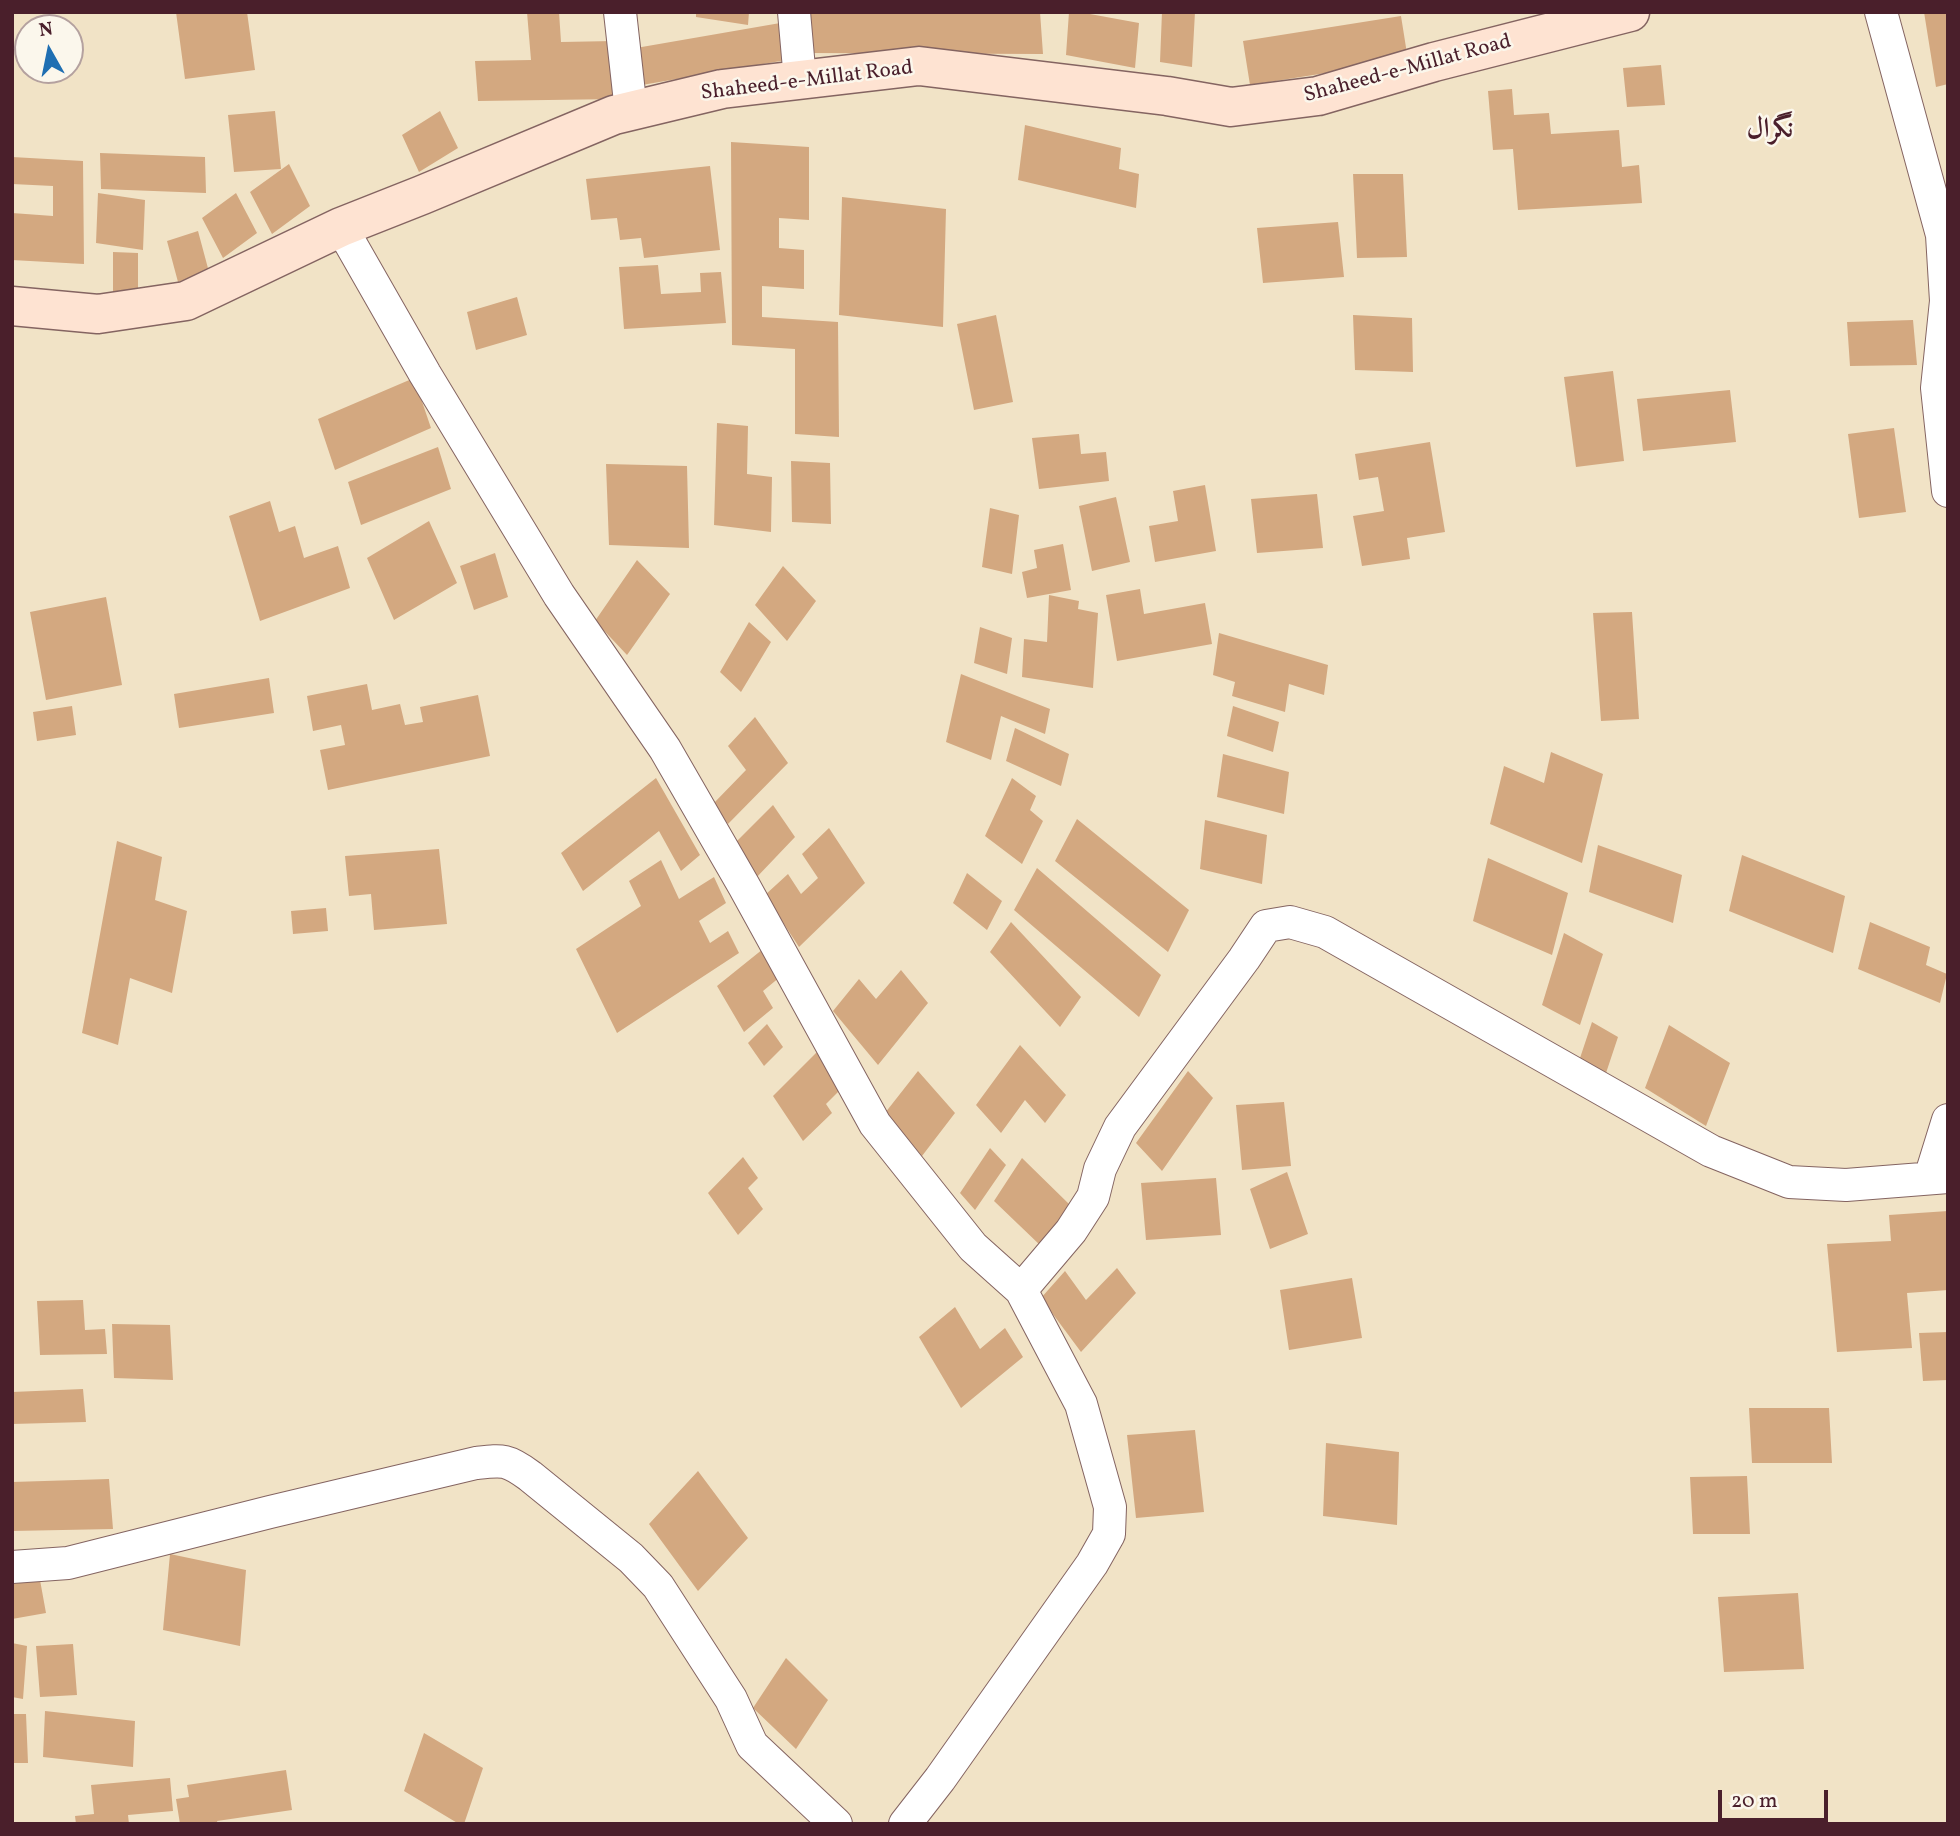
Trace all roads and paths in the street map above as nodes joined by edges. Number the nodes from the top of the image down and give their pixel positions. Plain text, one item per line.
1 (620, 12) edge
2 (794, 12) edge
3 (1630, 12) edge
4 (1881, 12) edge
5 (800, 80) junction
6 (631, 111) junction
7 (341, 228) junction
8 (12, 306) edge
9 (1948, 491) edge
10 (1948, 1120) edge
11 (1939, 1177) edge
12 (1021, 1290) junction
13 (12, 1567) edge
14 (836, 1824) edge
15 (905, 1824) edge

1 - 6 street
2 - 5 street
3 - 5 main road, Shaheed-e-Millat Road
4 - 9 street
5 - 6 main road, Shaheed-e-Millat Road
6 - 7 main road, Shaheed-e-Millat Road
7 - 8 main road, Shaheed-e-Millat Road
7 - 12 street
10 - 11 street
11 - 12 street
12 - 15 street
13 - 14 street

